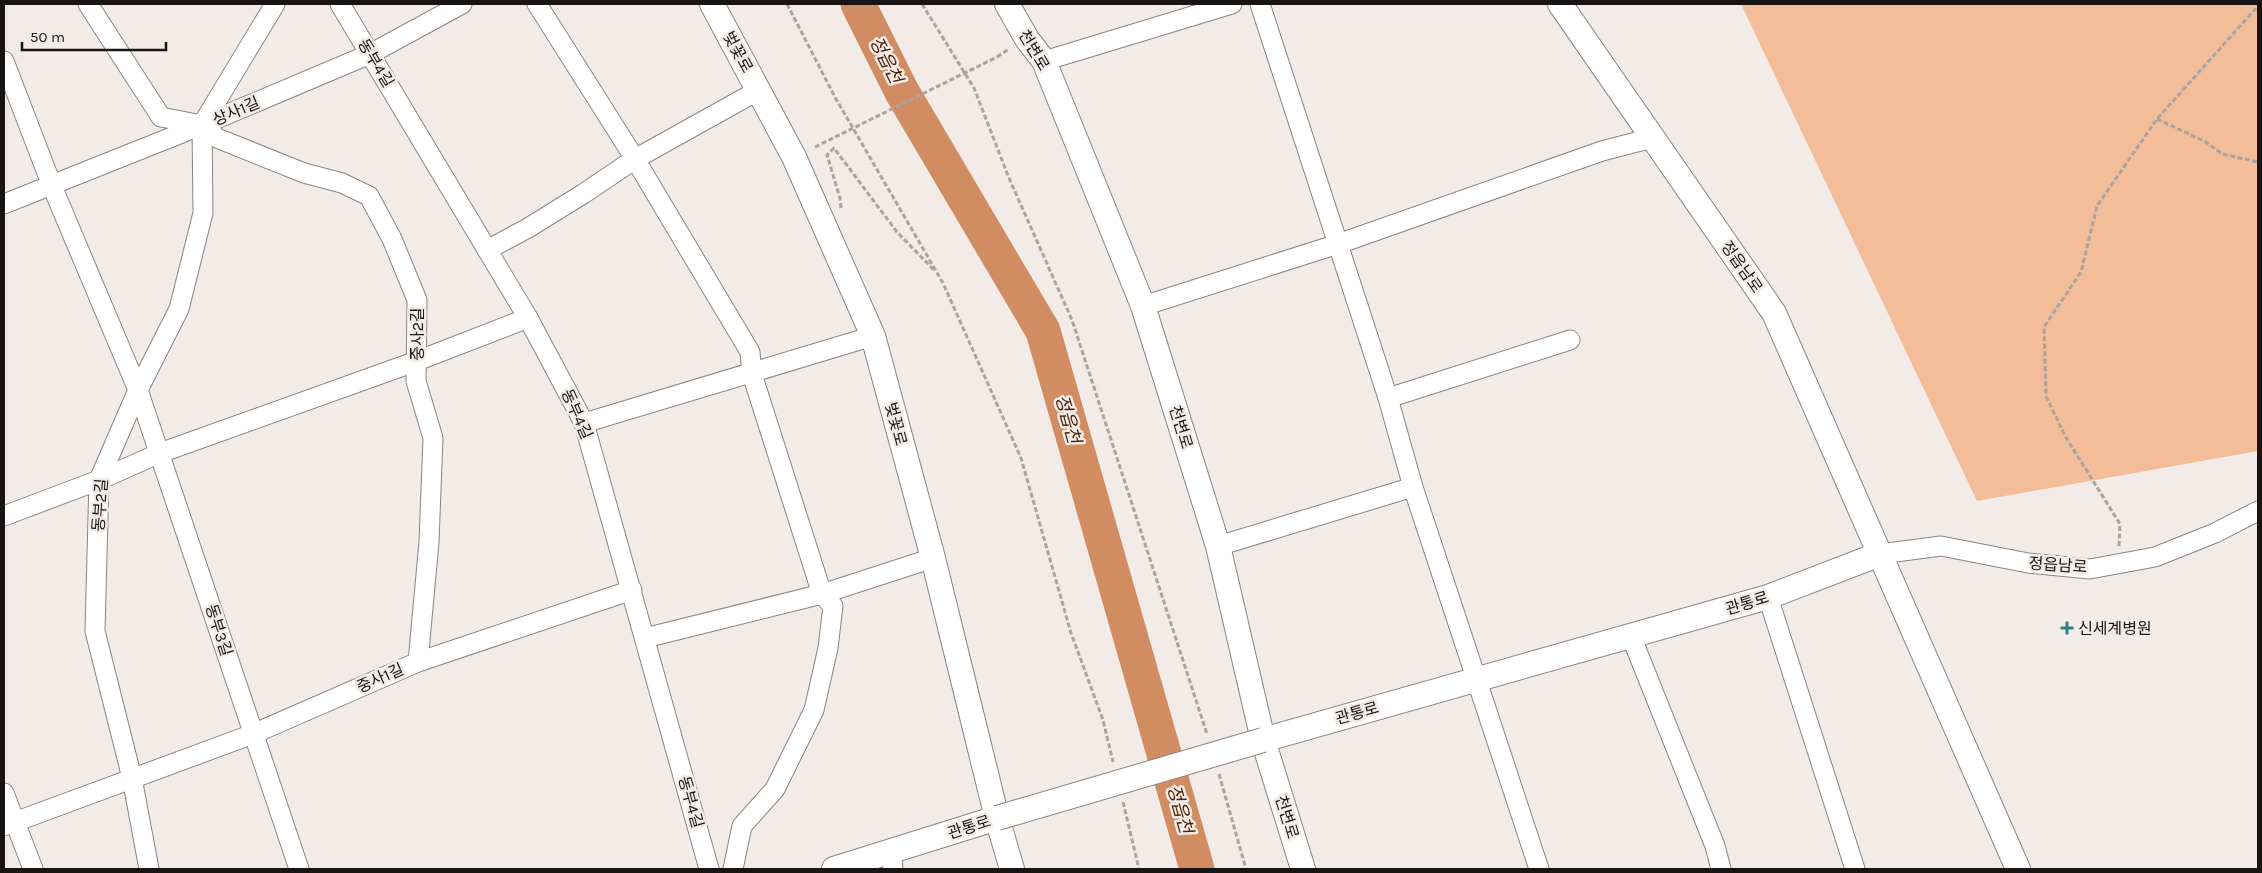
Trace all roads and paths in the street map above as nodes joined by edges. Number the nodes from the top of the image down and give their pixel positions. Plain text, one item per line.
1 (88, 4) edge
2 (275, 4) edge
3 (340, 4) edge
4 (462, 4) edge
5 (537, 4) edge
6 (712, 4) edge
7 (787, 4) edge
8 (922, 4) edge
9 (1007, 4) edge
10 (1232, 4) edge
11 (1260, 4) edge
12 (1560, 4) edge
13 (2258, 6) edge
14 (370, 54) junction
15 (997, 57) dead end
16 (4, 61) edge
17 (1044, 62) junction
18 (759, 90) junction
19 (2157, 119) junction
20 (202, 125) junction
21 (1652, 138) junction
22 (815, 146) dead end
23 (635, 159) junction
24 (2258, 162) edge
25 (52, 186) junction
26 (4, 204) edge
27 (829, 240) junction
28 (1338, 244) junction
29 (487, 250) junction
30 (939, 275) junction
31 (1143, 306) junction
32 (528, 318) junction
33 (873, 336) junction
34 (1570, 340) dead end
35 (417, 361) junction
36 (752, 374) junction
37 (138, 390) junction
38 (1388, 398) junction
39 (584, 423) junction
40 (160, 453) junction
41 (99, 480) junction
42 (1413, 487) junction
43 (2258, 511) edge
44 (4, 516) edge
45 (1218, 546) junction
46 (1880, 554) junction
47 (933, 558) junction
48 (2121, 563) junction
49 (632, 590) junction
50 (822, 594) junction
51 (1768, 597) junction
52 (1631, 636) junction
53 (645, 638) junction
54 (418, 662) junction
55 (1478, 679) junction
56 (253, 734) junction
57 (1263, 740) junction
58 (1209, 742) dead end
59 (1114, 767) dead end
60 (1218, 770) dead end
61 (132, 778) junction
62 (4, 793) edge
63 (1121, 795) dead end
64 (997, 818) junction
65 (9, 824) edge
66 (892, 860) edge
67 (33, 869) edge
68 (148, 869) edge
69 (299, 869) edge
70 (709, 869) edge
71 (733, 869) edge
72 (834, 869) edge
73 (1012, 869) edge
74 (1138, 869) edge
75 (1246, 869) edge
76 (1302, 869) edge
77 (1538, 869) edge
78 (1721, 869) edge
79 (1854, 869) edge
80 (2018, 869) edge

1 - 20 street
2 - 20 street
3 - 14 street, 동부4길
4 - 14 street, 상사1길
5 - 23 street
6 - 18 street, 벚꽃로
7 - 30 path
8 - 58 path
9 - 17 street, 천변로
10 - 17 street
11 - 28 street
12 - 21 street, 정읍남로
13 - 19 path
14 - 20 street, 상사1길
14 - 29 street, 동부4길
15 - 22 path, bridge
16 - 25 street, 동부3길
17 - 31 street, 천변로
18 - 23 street
18 - 27 street, 벚꽃로
19 - 24 path
19 - 48 path
20 - 25 street, 상사1길
20 - 35 street, 중사2길
20 - 37 street, 동부2길
21 - 28 street
21 - 46 street, 정읍남로
23 - 29 street
23 - 36 street
25 - 26 street, 상사1길
25 - 37 street, 동부3길
27 - 30 path
27 - 33 street, 벚꽃로
28 - 31 street
28 - 38 street
29 - 32 street, 동부4길
30 - 59 path
31 - 45 street, 천변로
32 - 35 street
32 - 39 street, 동부4길
33 - 36 street
33 - 47 street, 벚꽃로
34 - 38 street
35 - 40 street
35 - 54 street, 중사2길
36 - 39 street
36 - 50 street
37 - 40 street, 동부3길
37 - 41 street, 동부2길
38 - 42 street
39 - 49 street, 동부4길
40 - 41 street
40 - 56 street, 동부3길
41 - 44 street
41 - 61 street, 동부2길
42 - 45 street
42 - 55 street
43 - 48 street, 정읍남로
45 - 57 street, 천변로
46 - 48 street, 정읍남로
46 - 51 street, 관통로
46 - 80 street, 정읍남로
47 - 50 street
47 - 64 street, 벚꽃로
49 - 53 street, 동부4길
49 - 54 street, 중사1길
50 - 53 street
50 - 71 street
51 - 52 street, 관통로
51 - 79 street
52 - 55 street, 관통로
52 - 78 street
53 - 70 street, 동부4길
54 - 56 street, 중사1길
55 - 57 street, 관통로
55 - 77 street
56 - 61 street, 중사1길
56 - 69 street, 동부3길
57 - 64 street, 관통로, bridge
57 - 76 street, 천변로
60 - 75 path
61 - 65 street, 중사1길
61 - 68 street, 동부2길
62 - 65 street
63 - 74 path
64 - 66 street, 관통로
64 - 73 street, 벚꽃로
65 - 67 street
66 - 72 street, 관통로

